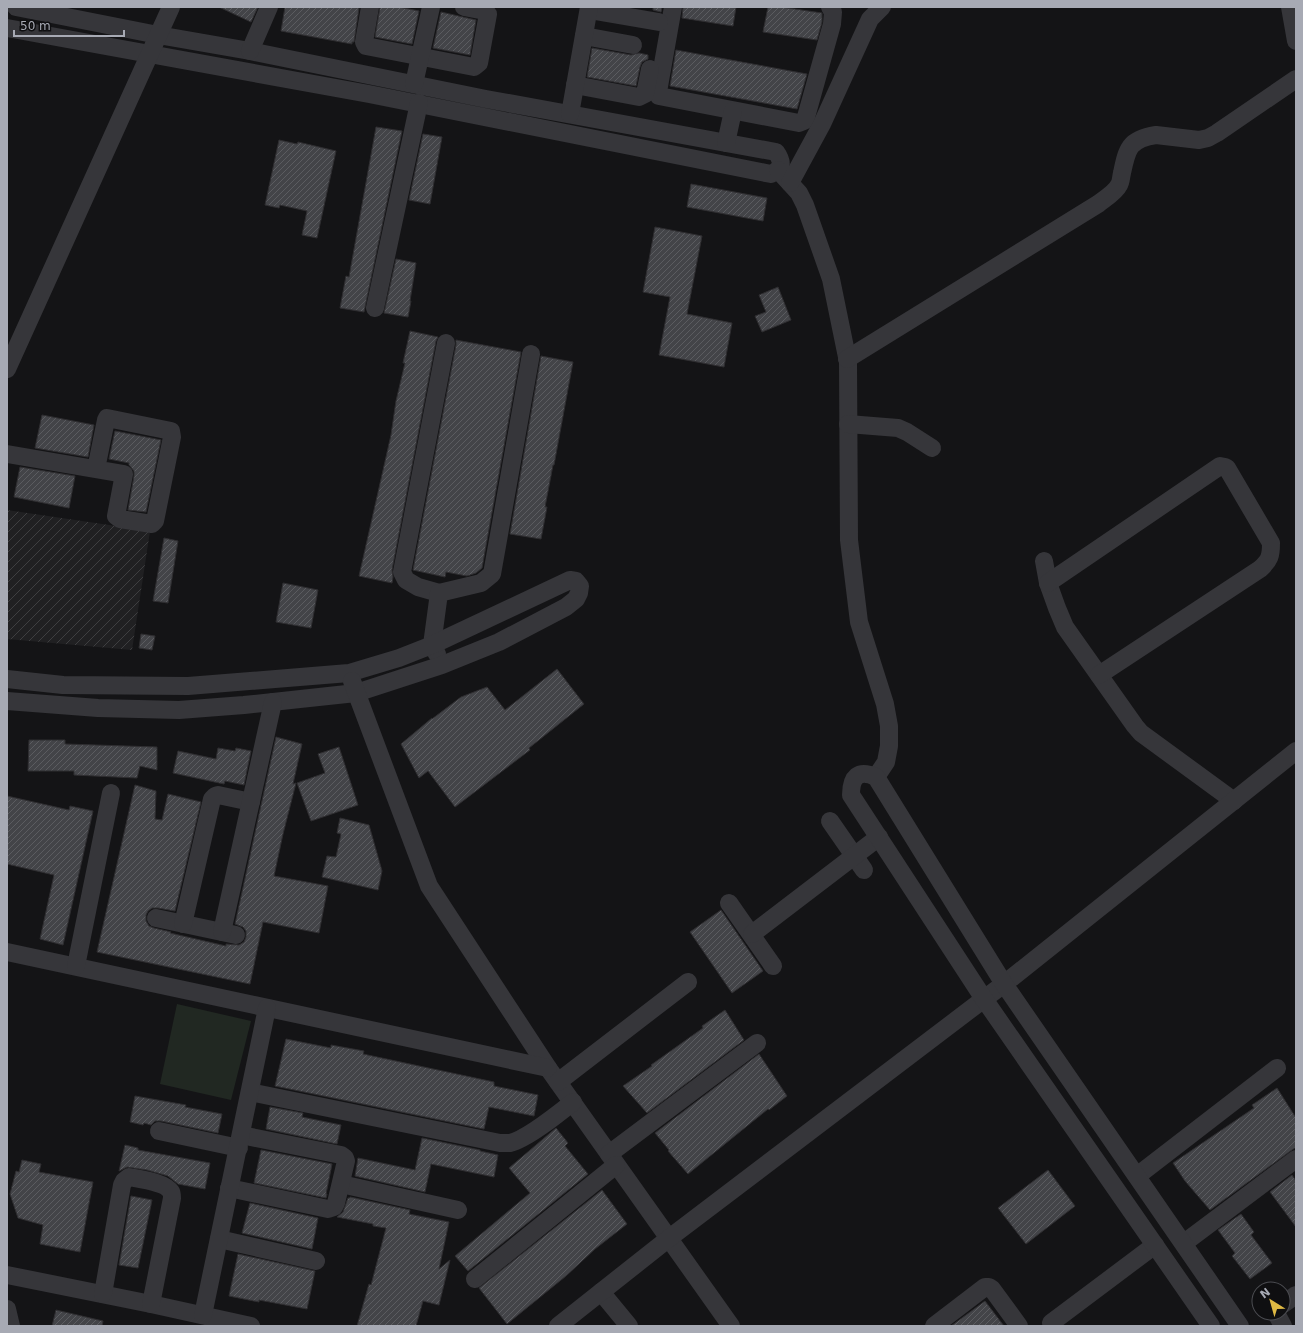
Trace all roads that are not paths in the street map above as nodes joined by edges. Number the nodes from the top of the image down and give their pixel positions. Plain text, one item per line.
1 (16, 7) edge
2 (171, 7) edge
3 (269, 7) edge
4 (364, 7) edge
5 (370, 7) edge
6 (430, 7) edge
7 (464, 7) edge
8 (673, 7) edge
9 (830, 7) edge
10 (882, 7) edge
11 (1290, 7) edge
12 (589, 8) edge
13 (660, 15) edge
14 (7, 28) edge
15 (358, 31) dead end
16 (158, 36) junction
17 (584, 36) junction
18 (1296, 41) edge
19 (633, 45) dead end
20 (250, 51) junction
21 (150, 54) junction
22 (420, 57) junction
23 (1296, 79) edge
24 (414, 84) junction
25 (575, 85) junction
26 (626, 94) junction
27 (419, 103) junction
28 (733, 111) junction
29 (570, 114) junction
30 (621, 123) junction
31 (726, 143) junction
32 (784, 176) junction
33 (375, 308) dead end
34 (446, 343) dead end
35 (531, 354) dead end
36 (847, 359) junction
37 (7, 369) edge
38 (848, 424) junction
39 (932, 448) dead end
40 (7, 454) edge
41 (96, 469) junction
42 (1044, 561) dead end
43 (1048, 583) junction
44 (439, 593) junction
45 (432, 645) junction
46 (442, 665) junction
47 (349, 673) junction
48 (1099, 675) junction
49 (7, 679) edge
50 (179, 686) junction
51 (356, 693) junction
52 (7, 701) edge
53 (273, 702) junction
54 (179, 710) junction
55 (1296, 751) edge
56 (876, 777) junction
57 (112, 794) dead end
58 (1234, 801) junction
59 (251, 802) junction
60 (830, 821) dead end
61 (879, 837) junction
62 (859, 863) junction
63 (729, 903) dead end
64 (156, 918) dead end
65 (183, 924) junction
66 (752, 934) junction
67 (7, 952) edge
68 (76, 966) junction
69 (773, 966) dead end
70 (688, 982) dead end
71 (1004, 984) junction
72 (984, 999) junction
73 (268, 1008) junction
74 (757, 1043) dead end
75 (1277, 1068) dead end
76 (553, 1075) junction
77 (250, 1092) junction
78 (573, 1102) junction
79 (159, 1131) dead end
80 (240, 1141) junction
81 (613, 1159) junction
82 (1294, 1165) edge
83 (1138, 1176) junction
84 (341, 1184) junction
85 (230, 1188) junction
86 (458, 1210) dead end
87 (219, 1239) junction
88 (668, 1239) junction
89 (1184, 1243) junction
90 (1155, 1245) junction
91 (316, 1261) dead end
92 (7, 1274) edge
93 (475, 1279) dead end
94 (601, 1292) junction
95 (103, 1294) junction
96 (151, 1304) junction
97 (7, 1309) edge
98 (203, 1315) junction
99 (1050, 1325) edge
100 (11, 1326) edge
101 (251, 1326) edge
102 (558, 1326) edge
103 (629, 1326) edge
104 (731, 1326) edge
105 (934, 1326) edge
106 (1019, 1326) edge
107 (1211, 1326) edge
108 (1240, 1326) edge

1 - 16 street
2 - 16 street
3 - 20 street
4 - 15 street
5 - 22 street
6 - 22 street
7 - 22 street
8 - 28 street
9 - 28 street
10 - 32 street
11 - 18 street
12 - 13 street
12 - 17 street
13 - 26 street
14 - 21 street
16 - 20 street
16 - 21 street
17 - 19 street
17 - 25 street
20 - 24 street
21 - 27 street
21 - 37 street
22 - 24 street
23 - 36 street
24 - 29 street
25 - 26 street
25 - 29 street
26 - 30 street
27 - 32 street
27 - 33 street
28 - 31 street
29 - 30 street
30 - 31 street
31 - 32 street
32 - 36 street
34 - 44 street
35 - 44 street
36 - 38 street
38 - 39 street
38 - 56 street
40 - 41 street
41 - 41 street
42 - 43 street
43 - 48 street
43 - 48 street
44 - 45 street
45 - 46 street
45 - 46 street
45 - 47 street
46 - 51 street
47 - 50 street
47 - 51 street
48 - 58 street
49 - 50 street
50 - 54 street
51 - 53 street
51 - 76 street
52 - 54 street
53 - 54 street
53 - 59 street
55 - 58 street
56 - 61 street
56 - 71 street
57 - 68 street
58 - 71 street
59 - 65 street
59 - 65 street
60 - 62 street
61 - 62 street
61 - 72 street
62 - 66 street
63 - 66 street
64 - 65 street
66 - 69 street
67 - 68 street
68 - 73 street
70 - 76 street
71 - 72 street
71 - 83 street
72 - 88 street
72 - 90 street
73 - 76 street
73 - 77 street
74 - 81 street
75 - 83 street
76 - 78 street
77 - 78 street
77 - 80 street
78 - 81 street
79 - 80 street
80 - 84 street
80 - 85 street
81 - 88 street
81 - 93 street
82 - 89 street
83 - 89 street
84 - 85 street
84 - 86 street
85 - 87 street
87 - 91 street
87 - 98 street
88 - 94 street
88 - 104 street
89 - 108 street
90 - 99 street
90 - 107 street
92 - 95 street
94 - 102 street
94 - 103 street
95 - 96 street
95 - 96 street
96 - 98 street
97 - 100 street
98 - 101 street
105 - 106 street

